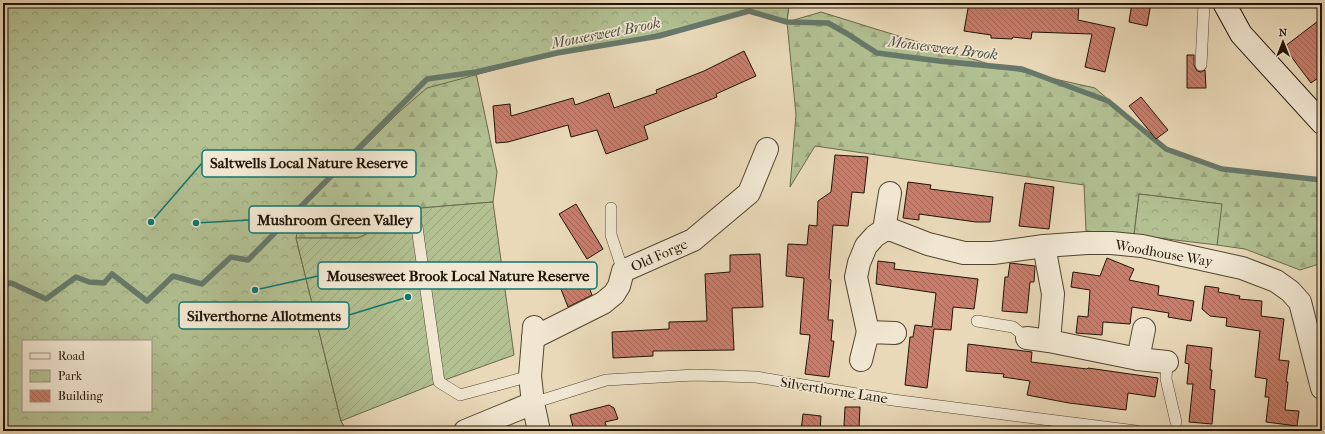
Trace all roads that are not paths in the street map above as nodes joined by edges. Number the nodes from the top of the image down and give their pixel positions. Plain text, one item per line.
1 (1204, 3) edge
2 (1224, 3) edge
3 (1201, 65) dead end
4 (1322, 124) edge
5 (767, 149) dead end
6 (890, 193) dead end
7 (611, 208) dead end
8 (417, 227) dead end
9 (884, 230) junction
10 (1044, 246) junction
11 (623, 271) junction
12 (977, 321) dead end
13 (1144, 329) dead end
14 (868, 332) junction
15 (895, 333) dead end
16 (1027, 338) joint
17 (1049, 341) junction
18 (1138, 359) junction
19 (861, 360) dead end
20 (1168, 362) joint
21 (530, 376) junction
22 (1322, 388) edge
23 (533, 403) junction
24 (1176, 422) dead end
25 (465, 431) edge
26 (540, 431) edge
27 (1136, 431) edge

1 - 3 lane
2 - 4 street
5 - 11 street, Old Forge
6 - 9 street
7 - 11 lane
8 - 21 lane
9 - 10 street, Woodhouse Way
9 - 14 street
10 - 17 street
10 - 22 street, Woodhouse Way
11 - 21 street, Old Forge
12 - 16 lane
13 - 18 street
14 - 15 street
14 - 19 street
16 - 17 street
17 - 18 street
18 - 20 street
20 - 24 lane
21 - 23 street
23 - 25 street
23 - 26 street
23 - 27 lane, Silverthorne Lane

